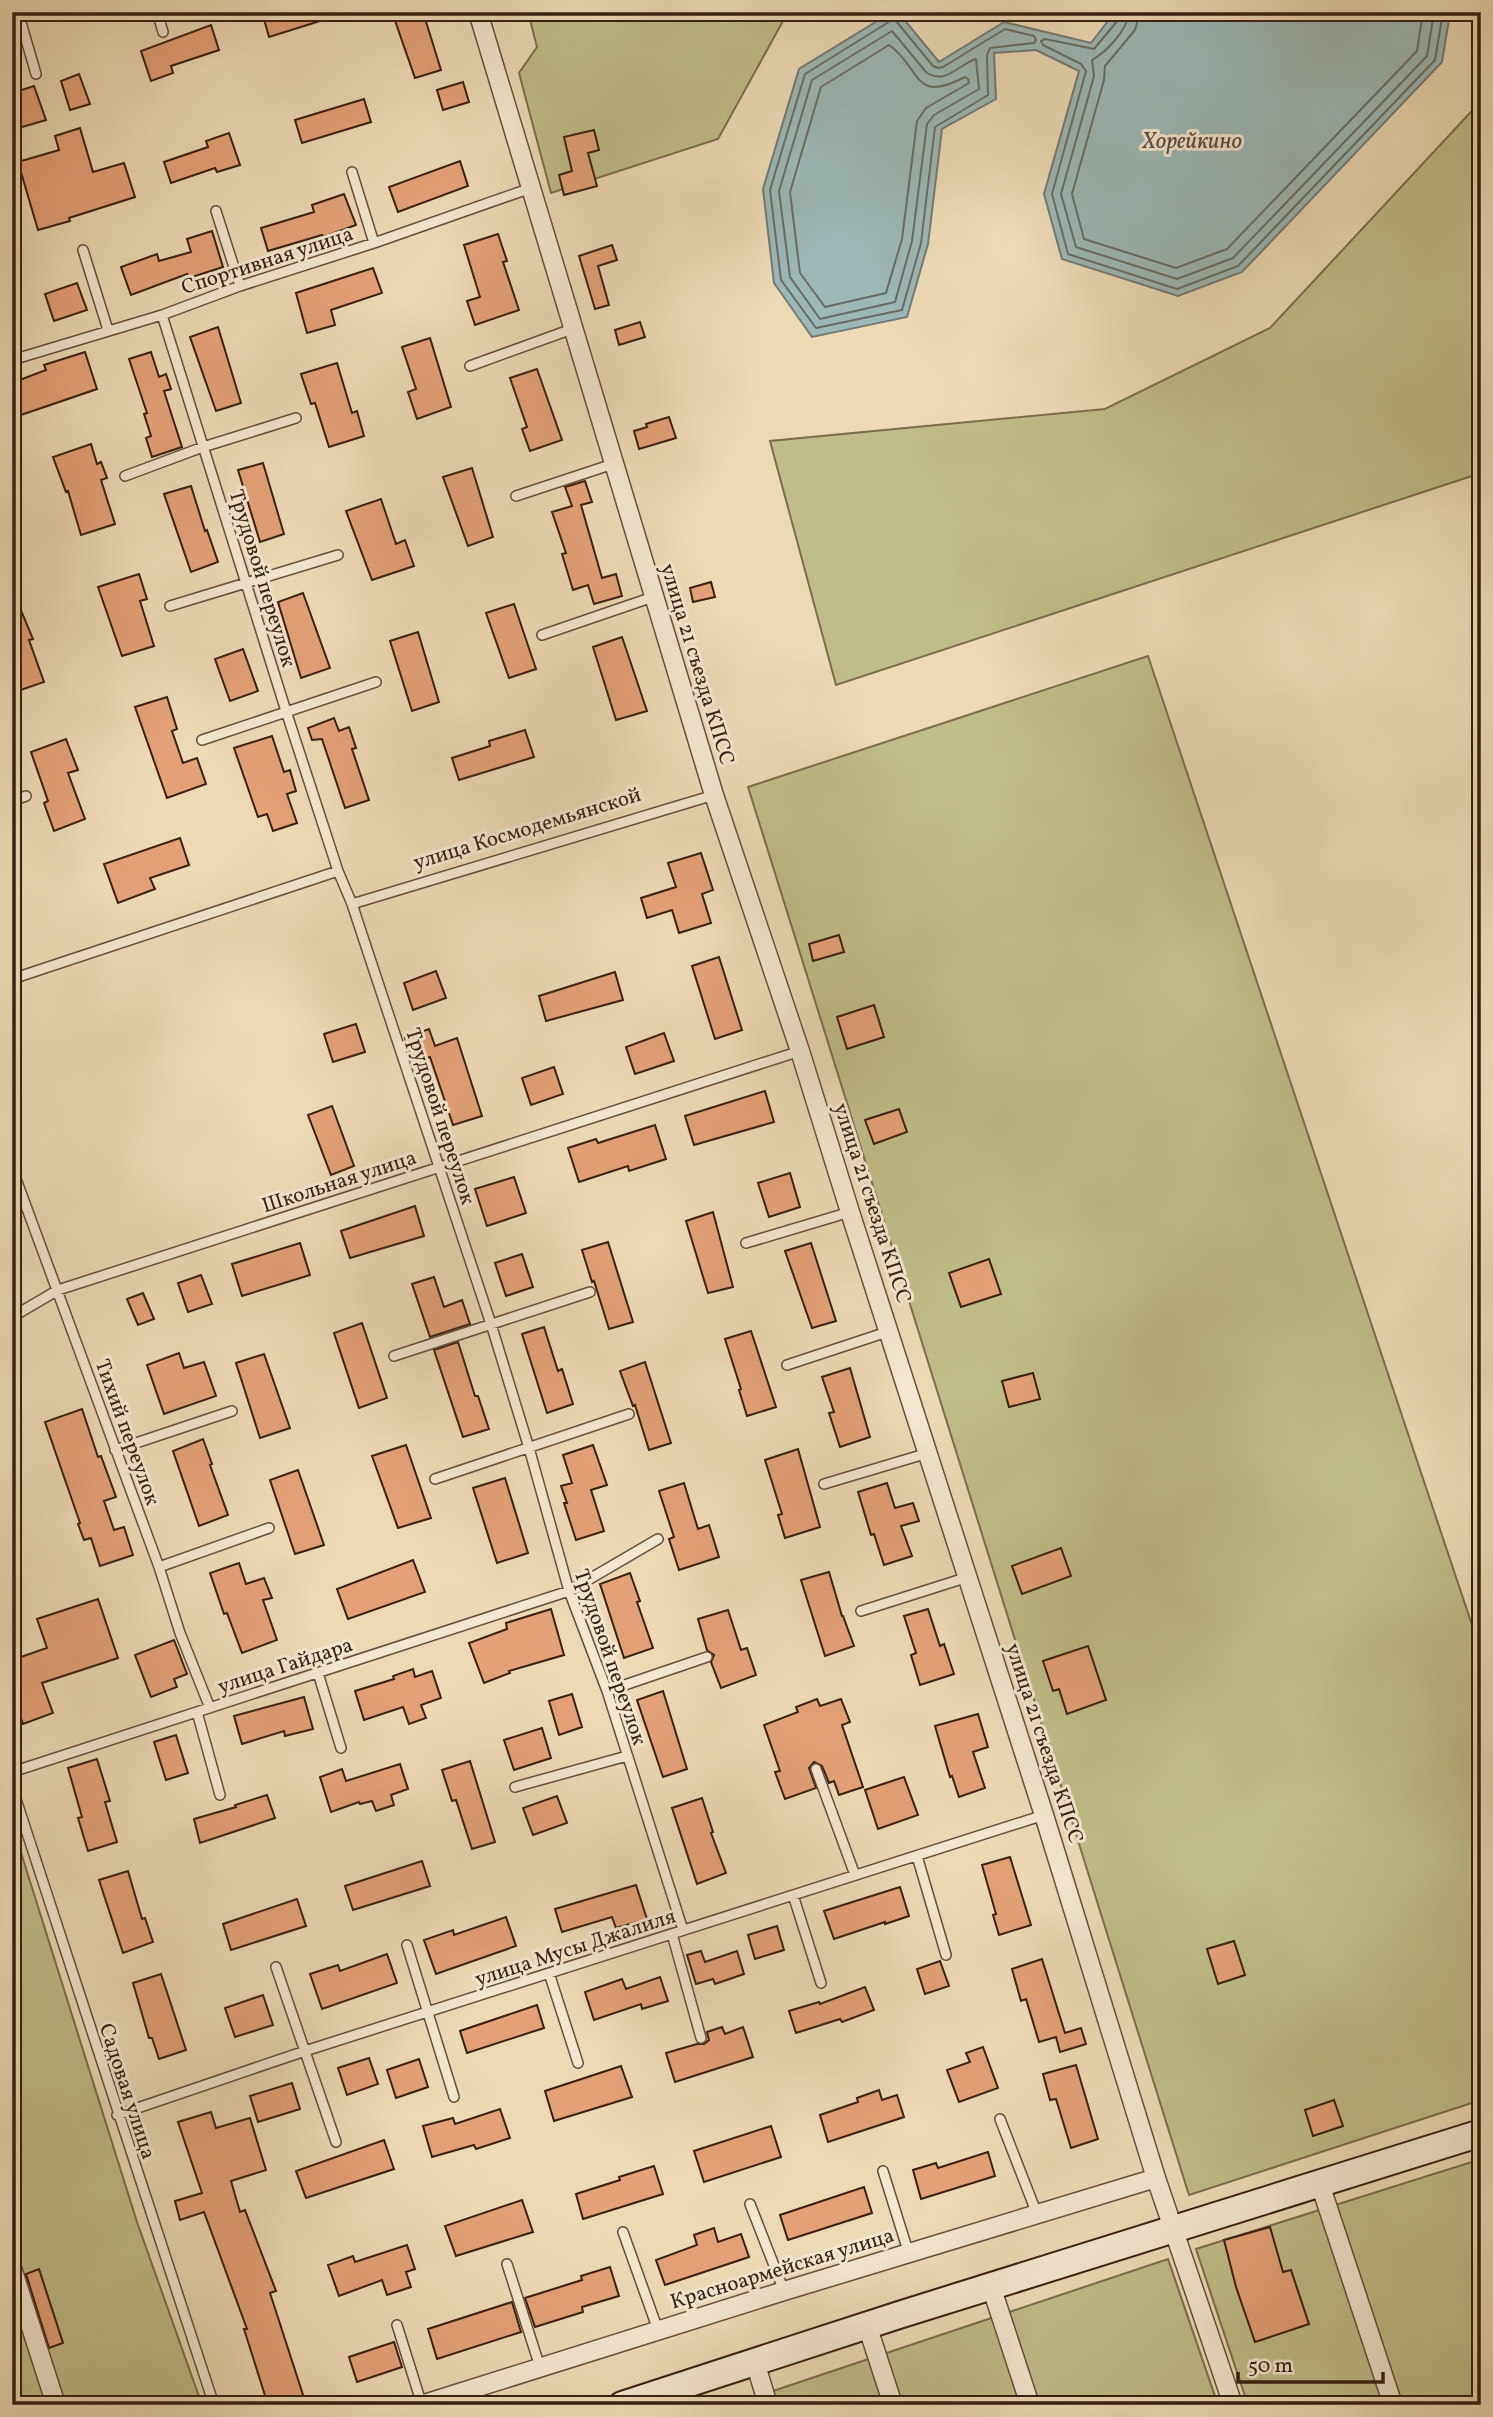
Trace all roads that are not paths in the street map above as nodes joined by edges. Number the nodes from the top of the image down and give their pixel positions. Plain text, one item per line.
1 (18, 12) edge
2 (157, 12) edge
3 (478, 12) edge
4 (163, 32) dead end
5 (36, 74) dead end
6 (352, 172) dead end
7 (531, 188) junction
8 (216, 211) dead end
9 (374, 243) junction
10 (83, 250) dead end
11 (240, 286) junction
12 (162, 315) junction
13 (572, 329) junction
14 (108, 330) junction
15 (12, 360) edge
16 (470, 366) dead end
17 (296, 418) dead end
18 (203, 447) junction
19 (613, 464) junction
20 (125, 476) dead end
21 (516, 496) dead end
22 (338, 555) dead end
23 (246, 582) junction
24 (653, 597) junction
25 (170, 606) dead end
26 (542, 635) dead end
27 (376, 682) dead end
28 (286, 712) junction
29 (202, 740) dead end
30 (714, 795) junction
31 (26, 796) dead end
32 (12, 801) edge
33 (338, 871) junction
34 (352, 904) junction
35 (12, 979) edge
36 (800, 1051) junction
37 (439, 1167) junction
38 (12, 1168) edge
39 (850, 1212) junction
40 (746, 1243) dead end
41 (58, 1290) junction
42 (590, 1292) dead end
43 (14, 1318) edge
44 (491, 1324) junction
45 (890, 1331) junction
46 (394, 1356) dead end
47 (787, 1365) dead end
48 (232, 1411) dead end
49 (629, 1415) dead end
50 (529, 1448) junction
51 (115, 1450) junction
52 (928, 1453) junction
53 (435, 1479) dead end
54 (824, 1484) dead end
55 (269, 1528) dead end
56 (658, 1539) dead end
57 (159, 1567) junction
58 (968, 1577) junction
59 (569, 1591) junction
60 (861, 1611) dead end
61 (707, 1657) dead end
62 (318, 1673) junction
63 (607, 1691) junction
64 (210, 1708) junction
65 (197, 1712) junction
66 (341, 1748) dead end
67 (627, 1756) junction
68 (816, 1769) dead end
69 (12, 1772) edge
70 (12, 1787) edge
71 (516, 1787) dead end
72 (220, 1796) dead end
73 (1044, 1815) junction
74 (917, 1856) junction
75 (855, 1875) junction
76 (793, 1895) junction
77 (683, 1930) junction
78 (672, 1934) junction
79 (407, 1945) dead end
80 (946, 1955) dead end
81 (276, 1967) dead end
82 (549, 1973) junction
83 (821, 1983) dead end
84 (428, 2014) junction
85 (701, 2038) dead end
86 (305, 2051) junction
87 (578, 2063) dead end
88 (454, 2097) dead end
89 (117, 2115) junction
90 (1000, 2119) dead end
91 (1481, 2133) edge
92 (336, 2142) dead end
93 (883, 2171) dead end
94 (1156, 2178) junction
95 (1320, 2184) junction
96 (750, 2204) dead end
97 (1037, 2214) junction
98 (1173, 2229) junction
99 (623, 2232) dead end
100 (909, 2254) junction
101 (507, 2264) dead end
102 (12, 2268) edge
103 (991, 2286) junction
104 (784, 2291) junction
105 (397, 2325) dead end
106 (867, 2325) junction
107 (658, 2330) junction
108 (755, 2362) junction
109 (540, 2367) junction
110 (633, 2403) edge
111 (56, 2405) edge
112 (214, 2405) edge
113 (422, 2405) edge
114 (768, 2405) edge
115 (893, 2405) edge
116 (1030, 2405) edge
117 (1233, 2405) edge
118 (1393, 2405) edge

1 - 5 lane
2 - 4 lane
3 - 7 street, улица 21 съезда КПСС
6 - 9 lane
7 - 9 lane, Спортивная улица
7 - 13 street, улица 21 съезда КПСС
8 - 11 lane
9 - 11 lane, Спортивная улица
10 - 14 lane
11 - 12 lane, Спортивная улица
12 - 14 lane, Спортивная улица
12 - 18 lane, Трудовой переулок
13 - 16 lane
13 - 19 street, улица 21 съезда КПСС
14 - 15 lane, Спортивная улица
17 - 18 lane
18 - 20 lane
18 - 23 lane, Трудовой переулок
19 - 21 lane
19 - 24 street, улица 21 съезда КПСС
22 - 23 lane
23 - 25 lane
23 - 28 lane, Трудовой переулок
24 - 26 lane
24 - 30 street, улица 21 съезда КПСС
27 - 28 lane
28 - 29 lane
28 - 33 lane, Трудовой переулок
30 - 34 lane, улица Космодемьянской
30 - 36 street, улица 21 съезда КПСС
31 - 32 lane
33 - 34 lane, Трудовой переулок
33 - 35 lane
34 - 37 lane, Трудовой переулок
36 - 37 lane, Школьная улица
36 - 39 street, улица 21 съезда КПСС
37 - 41 lane, Школьная улица
37 - 44 lane, Трудовой переулок
38 - 41 lane, Тихий переулок
39 - 40 lane
39 - 45 street, улица 21 съезда КПСС
41 - 43 lane, Школьная улица
41 - 51 lane, Тихий переулок
42 - 44 lane
44 - 46 lane
44 - 50 lane, Трудовой переулок
45 - 47 lane
45 - 52 street, улица 21 съезда КПСС
48 - 51 lane
49 - 50 lane
50 - 53 lane
50 - 59 lane, Трудовой переулок
51 - 57 lane, Тихий переулок
52 - 54 lane
52 - 58 street, улица 21 съезда КПСС
55 - 57 lane
56 - 59 lane, улица Гайдара
57 - 64 lane, Тихий переулок
58 - 60 lane
58 - 73 street, улица 21 съезда КПСС
59 - 62 lane, улица Гайдара
59 - 63 lane, Трудовой переулок
61 - 63 lane
62 - 64 lane, улица Гайдара
62 - 66 lane
63 - 67 lane, Трудовой переулок
64 - 65 lane, улица Гайдара
65 - 69 lane, улица Гайдара
65 - 72 lane
67 - 71 lane
67 - 77 lane, Трудовой переулок
68 - 75 lane
70 - 89 lane, Садовая улица
73 - 74 lane, улица Мусы Джалиля
73 - 94 street, улица 21 съезда КПСС
74 - 75 lane, улица Мусы Джалиля
74 - 80 lane
75 - 76 lane, улица Мусы Джалиля
76 - 77 lane, улица Мусы Джалиля
76 - 83 lane
77 - 78 lane, улица Мусы Джалиля
78 - 82 lane, улица Мусы Джалиля
78 - 85 lane
79 - 84 lane
81 - 86 lane
82 - 84 lane, улица Мусы Джалиля
82 - 87 lane
84 - 86 lane, улица Мусы Джалиля
84 - 88 lane
86 - 89 lane, улица Мусы Джалиля
86 - 92 lane
89 - 112 lane, Садовая улица
90 - 97 lane
91 - 95 main road
93 - 100 lane
94 - 97 street, Красноармейская улица
94 - 98 street, улица 21 съезда КПСС
95 - 98 main road
95 - 118 street
96 - 104 lane
97 - 100 street, Красноармейская улица
98 - 103 main road
98 - 117 street, улица 21 съезда КПСС
99 - 107 lane
100 - 104 street, Красноармейская улица
101 - 109 lane
102 - 111 street
103 - 106 main road
103 - 116 street
104 - 107 street, Красноармейская улица
105 - 113 lane
106 - 108 main road
106 - 115 street
107 - 109 street, Красноармейская улица
108 - 110 main road
108 - 114 street
109 - 113 street, Красноармейская улица

